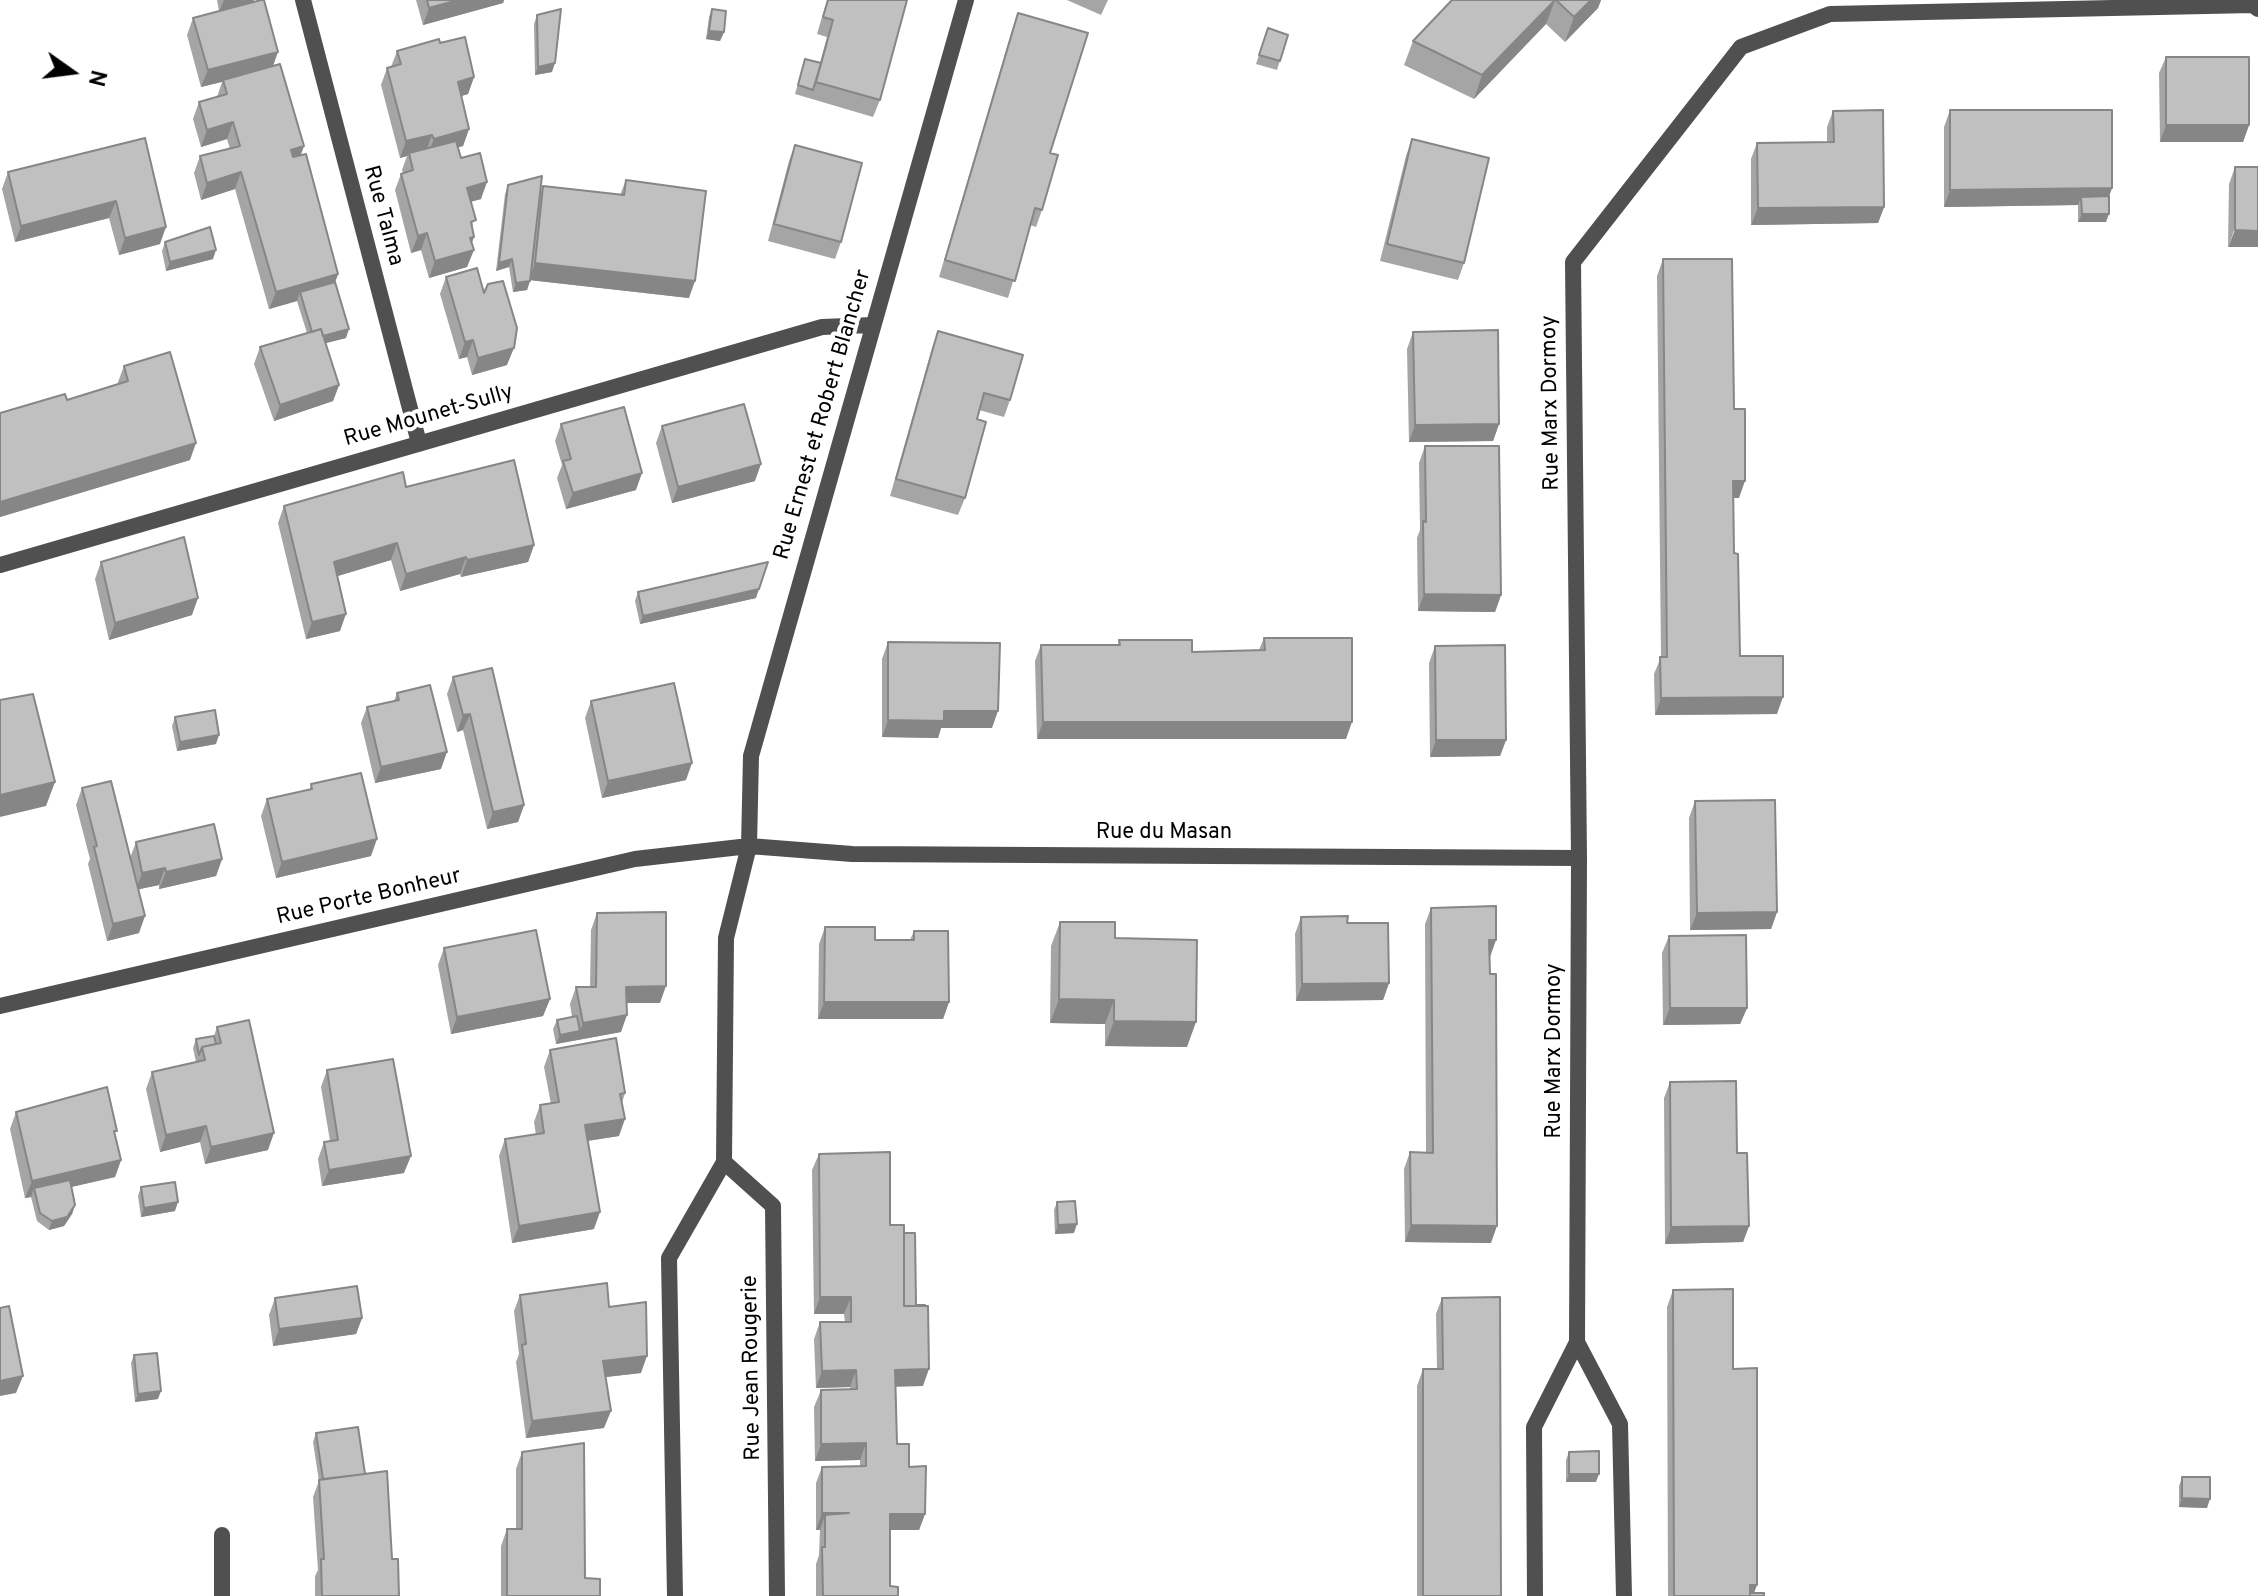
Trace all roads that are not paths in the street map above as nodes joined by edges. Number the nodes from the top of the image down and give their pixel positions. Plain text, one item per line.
1 (303, 0) edge
2 (966, 0) edge
3 (2258, 9) edge
4 (873, 325) junction
5 (419, 443) junction
6 (0, 565) edge
7 (749, 846) junction
8 (1579, 858) junction
9 (0, 1006) edge
10 (724, 1162) junction
11 (1577, 1342) junction
12 (222, 1535) dead end
13 (222, 1596) edge
14 (675, 1596) edge
15 (777, 1596) edge
16 (1535, 1596) edge
17 (1624, 1596) edge

1 - 5 street, Rue Talma
2 - 4 street, Rue Ernest et Robert Blancher
3 - 8 street, Rue Marx Dormoy
4 - 5 street, Rue Mounet-Sully
4 - 7 street, Rue Ernest et Robert Blancher
5 - 6 street, Rue Mounet-Sully
7 - 8 street, Rue du Masan
7 - 9 street, Rue Porte Bonheur
7 - 10 street
8 - 11 street, Rue Marx Dormoy
10 - 14 street
10 - 15 street, Rue Jean Rougerie
11 - 16 street, Rue Marx Dormoy
11 - 17 street, Rue Marx Dormoy
12 - 13 street

